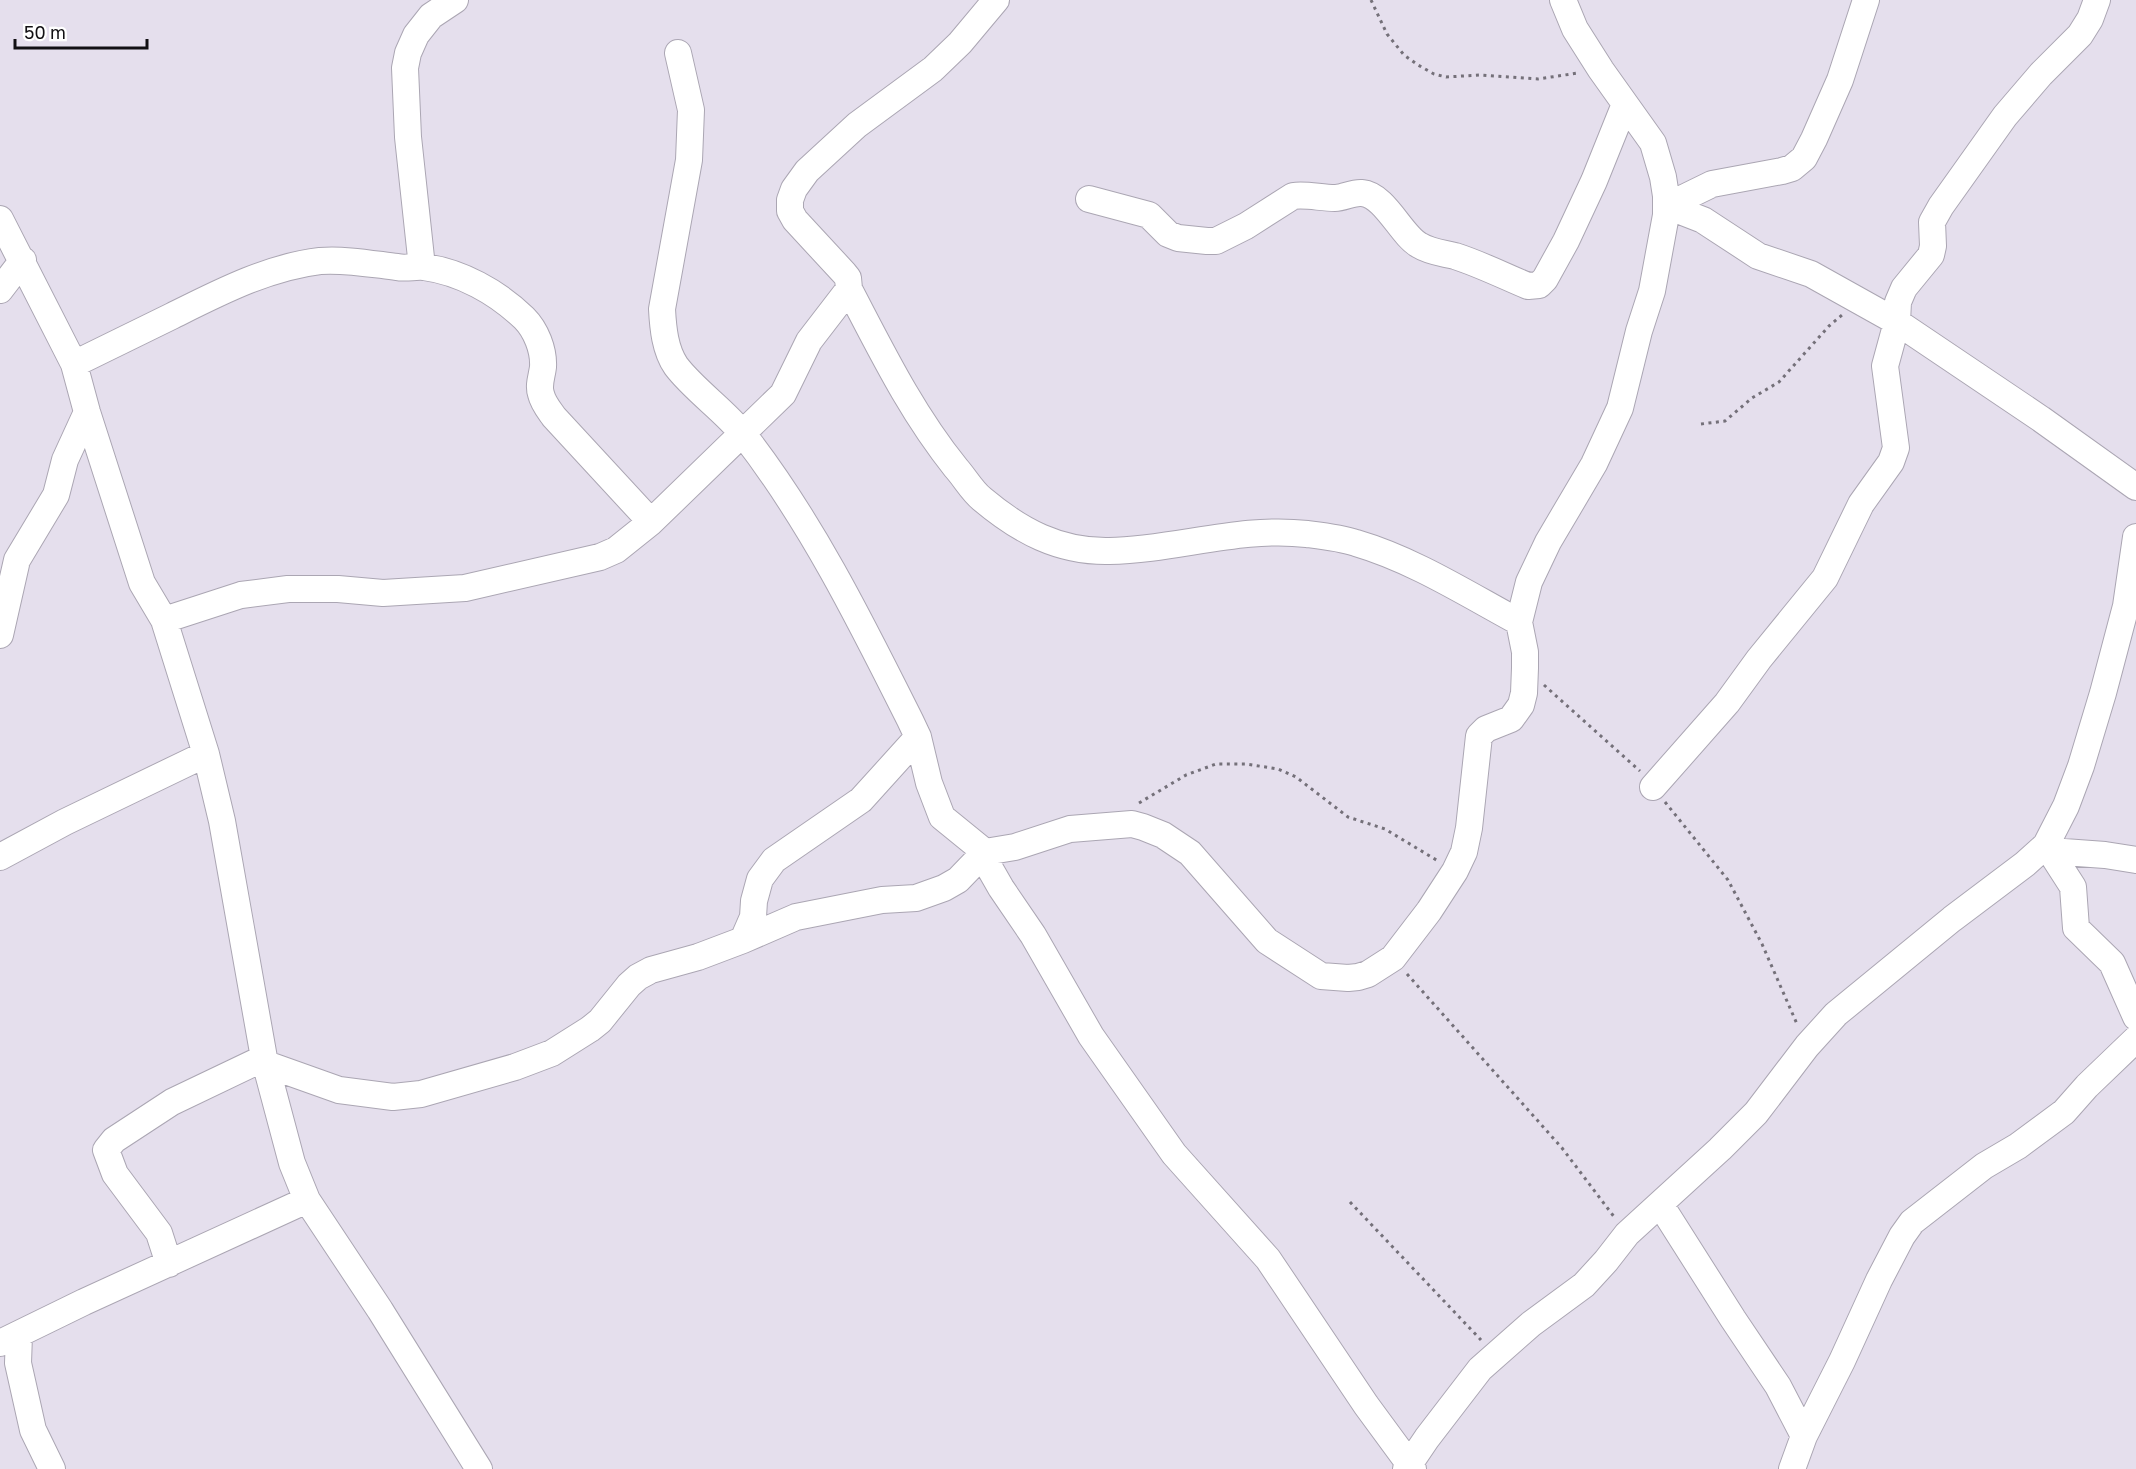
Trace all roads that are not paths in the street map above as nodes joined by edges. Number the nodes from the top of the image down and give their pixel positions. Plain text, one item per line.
1 (455, 0) edge
2 (996, 0) edge
3 (1563, 0) edge
4 (1866, 0) edge
5 (2097, 0) edge
6 (678, 53) dead end
7 (1625, 104) junction
8 (1089, 199) dead end
9 (1667, 206) junction
10 (0, 219) edge
11 (23, 260) junction
12 (422, 267) junction
13 (849, 289) junction
14 (0, 290) edge
15 (1897, 322) junction
16 (74, 364) junction
17 (87, 412) junction
18 (742, 433) junction
19 (2136, 487) edge
20 (651, 522) junction
21 (2136, 537) edge
22 (164, 621) junction
23 (1519, 622) junction
24 (0, 635) edge
25 (918, 737) junction
26 (206, 754) junction
27 (1653, 787) road end
28 (2048, 848) junction
29 (985, 852) junction
30 (0, 857) edge
31 (2136, 860) edge
32 (743, 940) junction
33 (2136, 1017) edge
34 (2136, 1039) edge
35 (265, 1061) junction
36 (307, 1200) junction
37 (1660, 1204) junction
38 (169, 1264) junction
39 (10, 1339) edge
40 (1804, 1436) junction
41 (1410, 1467) edge
42 (52, 1469) edge
43 (479, 1469) edge
44 (1792, 1469) edge

1 - 12 street
2 - 13 street
3 - 7 street
4 - 9 street
5 - 15 street
6 - 18 street
7 - 8 street
7 - 9 street
9 - 15 street
9 - 23 street
10 - 11 street
11 - 14 street
11 - 16 street
12 - 16 street
12 - 20 street
13 - 18 street
13 - 23 street
15 - 19 street
15 - 27 street
16 - 17 street
17 - 22 street
17 - 24 street
18 - 20 street
18 - 25 street
20 - 22 street
21 - 28 street
22 - 26 street
23 - 29 street
25 - 29 street
25 - 32 street
26 - 30 street
26 - 35 street
28 - 31 street
28 - 33 street
28 - 37 street
29 - 32 street
29 - 41 street
32 - 35 street
34 - 40 street
35 - 36 street
35 - 38 street
36 - 38 street
36 - 43 street
37 - 40 street
37 - 41 street
38 - 39 street
39 - 42 street
40 - 44 street

